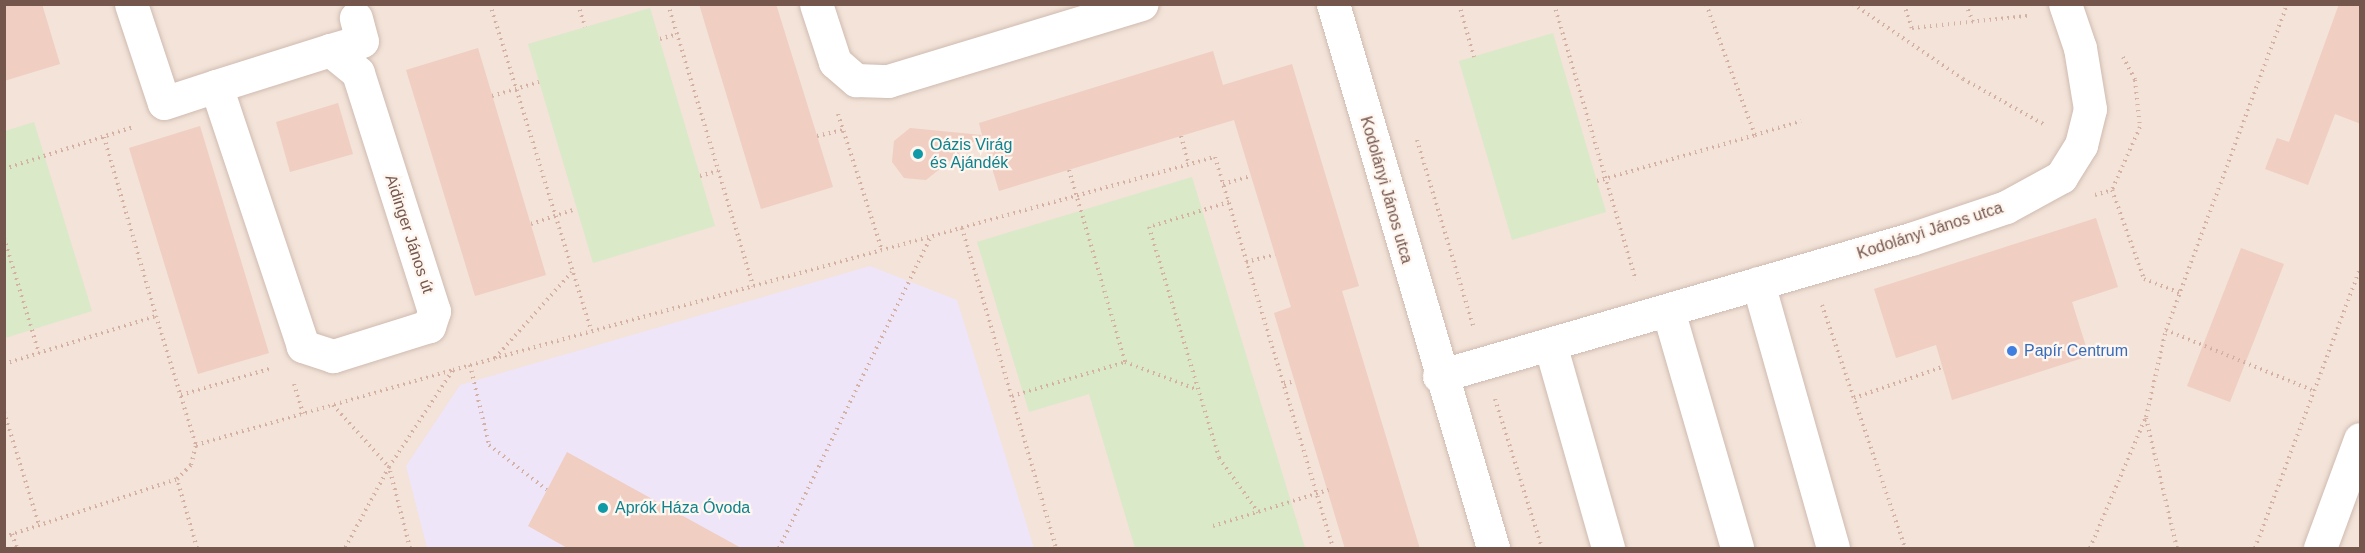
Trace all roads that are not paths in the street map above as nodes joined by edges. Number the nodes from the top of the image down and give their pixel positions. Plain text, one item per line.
1 (131, 4) edge
2 (816, 4) edge
3 (1142, 4) edge
4 (1333, 4) edge
5 (2067, 9) edge
6 (356, 18) dead end
7 (330, 50) junction
8 (216, 86) junction
9 (1758, 284) junction
10 (1657, 313) junction
11 (1550, 344) junction
12 (1439, 376) junction
13 (2361, 439) edge
14 (1493, 549) edge
15 (1608, 549) edge
16 (1737, 549) edge
17 (1833, 549) edge
18 (2320, 549) edge

1 - 8 street
2 - 3 street
4 - 12 street, Kodolányi János utca
5 - 9 street, Kodolányi János utca
6 - 7 street
7 - 8 street
7 - 8 street, Aidinger János út
9 - 10 street, Kodolányi János utca
9 - 17 street
10 - 11 street, Kodolányi János utca
10 - 16 street
11 - 12 street, Kodolányi János utca
11 - 15 street
12 - 14 street, Kodolányi János utca
13 - 18 street

